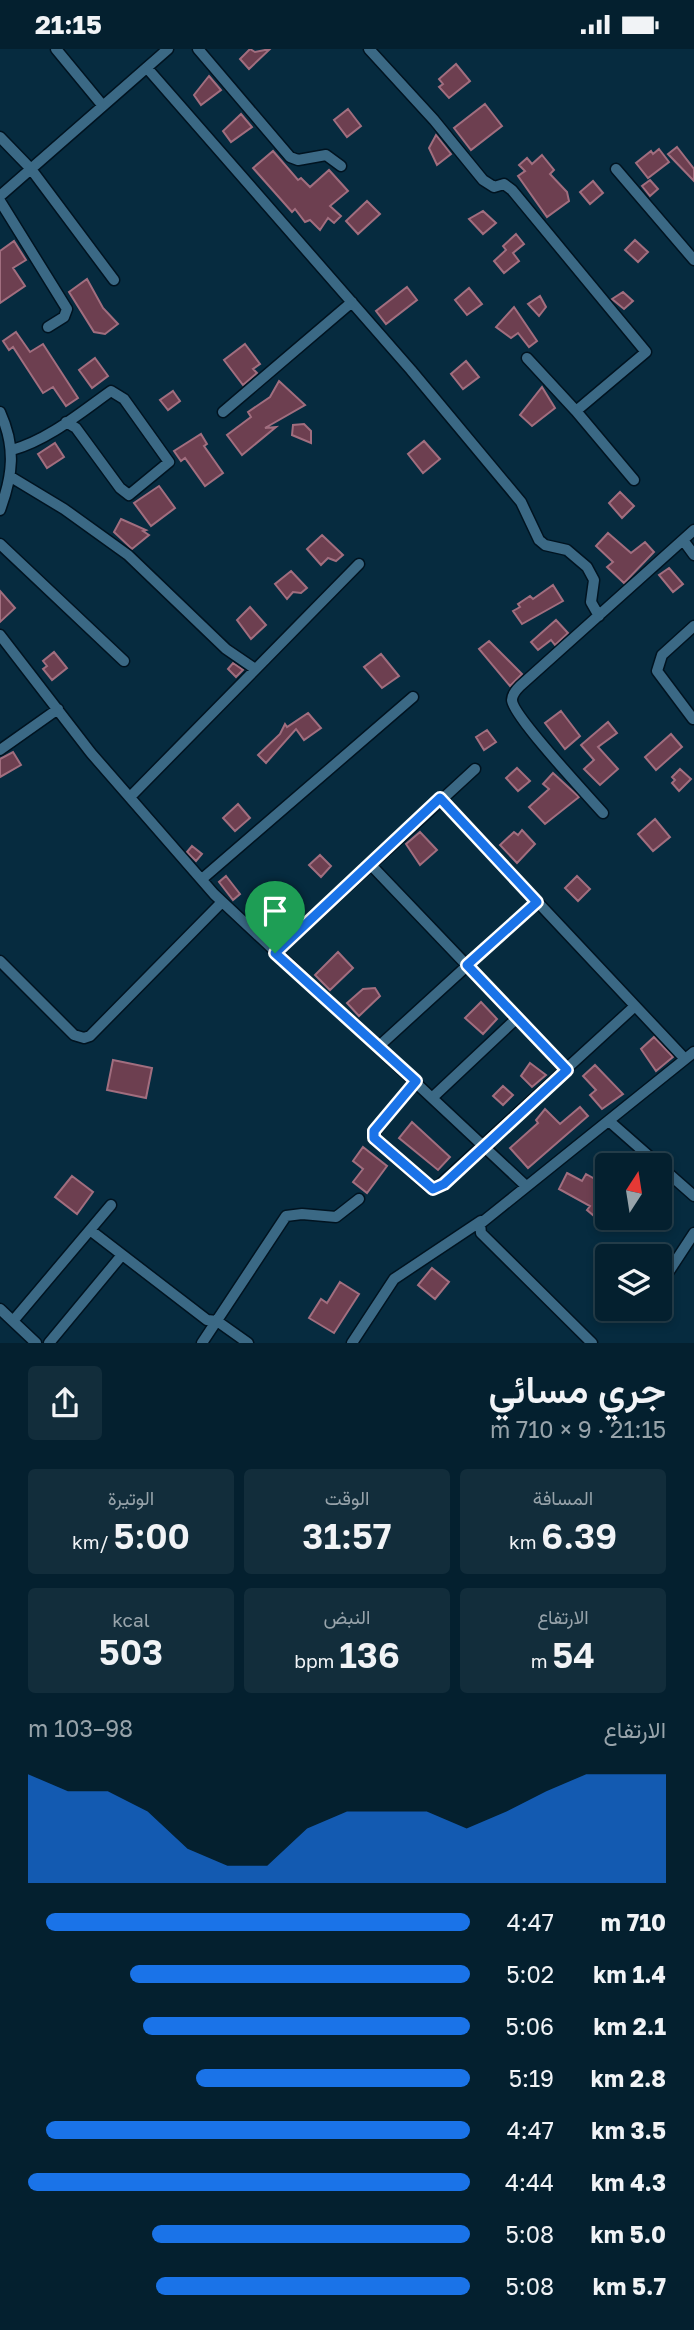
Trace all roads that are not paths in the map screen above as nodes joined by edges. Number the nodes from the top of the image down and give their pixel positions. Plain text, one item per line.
1 (56, 49) edge
2 (168, 49) edge
3 (198, 49) edge
4 (369, 49) edge
5 (147, 68) junction
6 (103, 106) junction
7 (0, 137) edge
8 (341, 166) dead end
9 (31, 169) junction
10 (616, 169) dead end
11 (0, 198) edge
12 (694, 260) edge
13 (114, 280) dead end
14 (352, 302) junction
15 (48, 327) dead end
16 (527, 358) dead end
17 (576, 411) junction
18 (0, 412) edge
19 (223, 412) dead end
20 (66, 422) junction
21 (12, 450) junction
22 (11, 477) junction
23 (634, 480) dead end
24 (0, 510) edge
25 (694, 530) edge
26 (683, 540) junction
27 (0, 544) edge
28 (694, 555) edge
29 (359, 564) dead end
30 (599, 616) junction
31 (694, 626) edge
32 (0, 635) edge
33 (124, 661) dead end
34 (255, 669) junction
35 (413, 697) dead end
36 (58, 709) junction
37 (693, 719) edge
38 (0, 750) edge
39 (475, 769) dead end
40 (131, 796) junction
41 (440, 798) junction
42 (603, 813) dead end
43 (370, 864) junction
44 (202, 879) junction
45 (222, 902) junction
46 (537, 902) junction
47 (275, 953) junction
48 (0, 961) edge
49 (467, 965) junction
50 (635, 1006) junction
51 (517, 1018) junction
52 (378, 1047) junction
53 (694, 1052) edge
54 (685, 1059) junction
55 (567, 1070) junction
56 (416, 1081) junction
57 (433, 1097) junction
58 (609, 1121) junction
59 (485, 1146) junction
60 (645, 1153) edge
61 (672, 1177) edge
62 (526, 1186) junction
63 (694, 1196) edge
64 (359, 1199) dead end
65 (111, 1205) dead end
66 (481, 1221) junction
67 (90, 1230) junction
68 (694, 1233) edge
69 (122, 1255) junction
70 (672, 1267) edge
71 (0, 1309) edge
72 (13, 1321) junction
73 (217, 1321) junction
74 (36, 1343) edge
75 (49, 1343) edge
76 (202, 1343) edge
77 (248, 1343) edge
78 (352, 1343) edge
79 (592, 1343) edge

1 - 6 street
2 - 5 street
3 - 8 street
4 - 17 street
5 - 6 street
5 - 14 street
6 - 9 street
7 - 9 street
9 - 11 street
9 - 13 street
10 - 12 street
11 - 15 street
14 - 19 street
14 - 30 street
16 - 17 street
17 - 23 street
18 - 21 street
20 - 20 street
20 - 21 street
21 - 22 street
22 - 24 street
22 - 34 street
25 - 26 street
26 - 28 street
26 - 30 street
27 - 33 street
29 - 34 street
30 - 42 street
31 - 37 street
32 - 36 street
34 - 40 street
35 - 44 street
36 - 38 street
36 - 40 street
39 - 41 street
40 - 44 street
41 - 43 street
41 - 46 street
43 - 47 street
43 - 49 street
44 - 45 street
45 - 47 street
45 - 48 street
46 - 49 street
46 - 50 street
47 - 52 street
49 - 51 street
49 - 52 street
50 - 54 street
50 - 55 street
51 - 55 street
51 - 57 street
52 - 56 street
53 - 54 street
54 - 58 street
55 - 59 street
56 - 57 street
56 - 59 street
57 - 59 street
58 - 60 street
58 - 62 street
59 - 62 street
61 - 63 street
62 - 66 street
64 - 73 street
65 - 67 street
66 - 78 street
66 - 79 street
67 - 69 street
67 - 72 street
68 - 70 street
69 - 73 street
69 - 75 street
71 - 72 street
72 - 74 street
73 - 76 street
73 - 77 street

